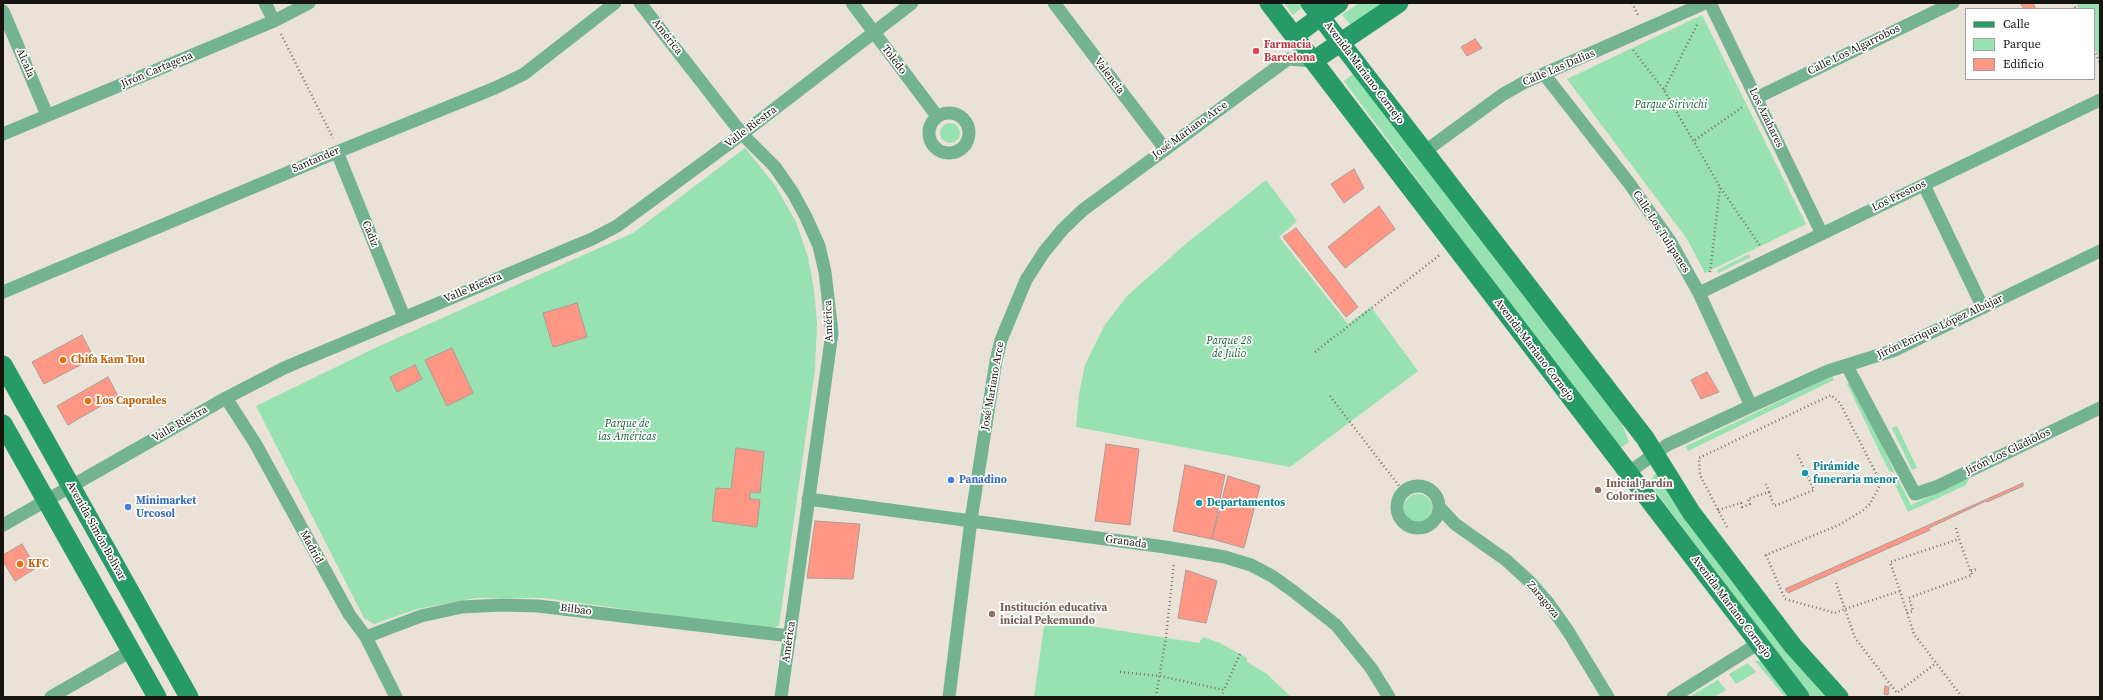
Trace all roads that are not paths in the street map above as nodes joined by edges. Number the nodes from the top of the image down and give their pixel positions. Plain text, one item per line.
1 (265, 3) edge
2 (309, 3) edge
3 (615, 3) edge
4 (640, 3) edge
5 (852, 3) edge
6 (912, 3) edge
7 (1054, 3) edge
8 (1269, 3) edge
9 (1339, 3) edge
10 (1399, 3) edge
11 (1705, 3) edge
12 (1710, 3) edge
13 (1953, 3) edge
14 (1316, 10) edge
15 (3, 11) edge
16 (274, 21) junction
17 (874, 32) junction
18 (1294, 36) junction
19 (1341, 43) junction
20 (1288, 59) junction
21 (1313, 62) junction
22 (1544, 74) junction
23 (1756, 98) junction
24 (2100, 100) edge
25 (47, 116) junction
26 (937, 116) dead end
27 (3, 134) edge
28 (742, 134) junction
29 (1165, 149) junction
30 (337, 152) junction
31 (1424, 152) junction
32 (1924, 185) junction
33 (1822, 234) junction
34 (2100, 251) edge
35 (1704, 291) junction
36 (3, 292) edge
37 (1983, 308) junction
38 (404, 317) junction
39 (3, 365) edge
40 (1848, 366) junction
41 (226, 398) junction
42 (1751, 406) junction
43 (2100, 408) edge
44 (3, 424) edge
45 (1655, 453) junction
46 (1628, 473) junction
47 (70, 487) junction
48 (808, 499) junction
49 (45, 501) junction
50 (1439, 507) junction
51 (971, 520) junction
52 (1434, 522) junction
53 (1455, 524) junction
54 (3, 525) edge
55 (790, 636) junction
56 (366, 637) junction
57 (1759, 644) junction
58 (131, 651) junction
59 (51, 697) edge
60 (157, 697) edge
61 (189, 697) edge
62 (396, 697) edge
63 (781, 697) edge
64 (949, 697) edge
65 (1388, 697) edge
66 (1608, 697) edge
67 (1673, 697) edge
68 (1800, 697) edge
69 (1840, 697) edge

1 - 16 street
2 - 16 street, Jirón Cartagena
3 - 30 street, Santander
4 - 28 street, América
5 - 17 street, Toledo
6 - 17 street, Valle Riestra
7 - 29 street, Valencia
8 - 18 main road, Avenida Mariano Cornejo
9 - 14 main road
10 - 19 main road
11 - 22 street, Calle Las Dalias
12 - 23 street, Los Azahares
13 - 23 street, Calle Los Algarrobos
14 - 18 main road
14 - 19 main road, Avenida Mariano Cornejo
15 - 25 street, Alcala
16 - 25 street, Jirón Cartagena
17 - 26 street, Toledo
17 - 28 street, Valle Riestra
18 - 20 street
18 - 21 main road, Avenida Mariano Cornejo
19 - 21 main road
19 - 31 main road, Avenida Mariano Cornejo
20 - 21 street
20 - 29 street, José Mariano Arce
21 - 46 main road, Avenida Mariano Cornejo
22 - 31 street, Calle Las Dalias
22 - 35 street, Calle Los Tulipanes
23 - 33 street, Los Azahares
24 - 32 street, Los Fresnos
25 - 27 street, Jirón Cartagena
28 - 38 street, Valle Riestra
28 - 48 street, América
29 - 51 street, José Mariano Arce
30 - 36 street, Santander
30 - 38 street, Cadiz
31 - 45 main road, Avenida Mariano Cornejo
32 - 33 street, Los Fresnos
32 - 37 street
33 - 35 street, Los Fresnos
34 - 37 street, Jirón Enrique López Albújar
35 - 42 street, Calle Los Tulipanes
37 - 40 street, Jirón Enrique López Albújar
38 - 41 street, Valle Riestra
39 - 47 main road, Avenida Simón Bolivar
40 - 42 street, Jirón Enrique López Albújar
40 - 43 street, Jirón Los Gladiolos
41 - 47 street, Valle Riestra
41 - 56 street, Madrid
42 - 45 street, Jirón Enrique López Albújar
44 - 49 main road
45 - 46 street, Jirón Enrique López Albújar
45 - 69 main road, Avenida Mariano Cornejo
46 - 57 main road, Avenida Mariano Cornejo
47 - 49 street, Valle Riestra
47 - 61 main road, Avenida Simón Bolivar
48 - 51 street, Granada
48 - 55 street, América
49 - 54 street, Valle Riestra
49 - 58 main road
50 - 52 street
50 - 52 street
50 - 53 street, Zaragoza
51 - 64 street, José Mariano Arce
51 - 65 street, Granada
52 - 53 street, Zaragoza
53 - 66 street, Zaragoza
55 - 56 street, Bilbao
55 - 63 street, América
56 - 62 street, Madrid
57 - 67 street
57 - 68 main road, Avenida Mariano Cornejo
58 - 59 street
58 - 60 main road

